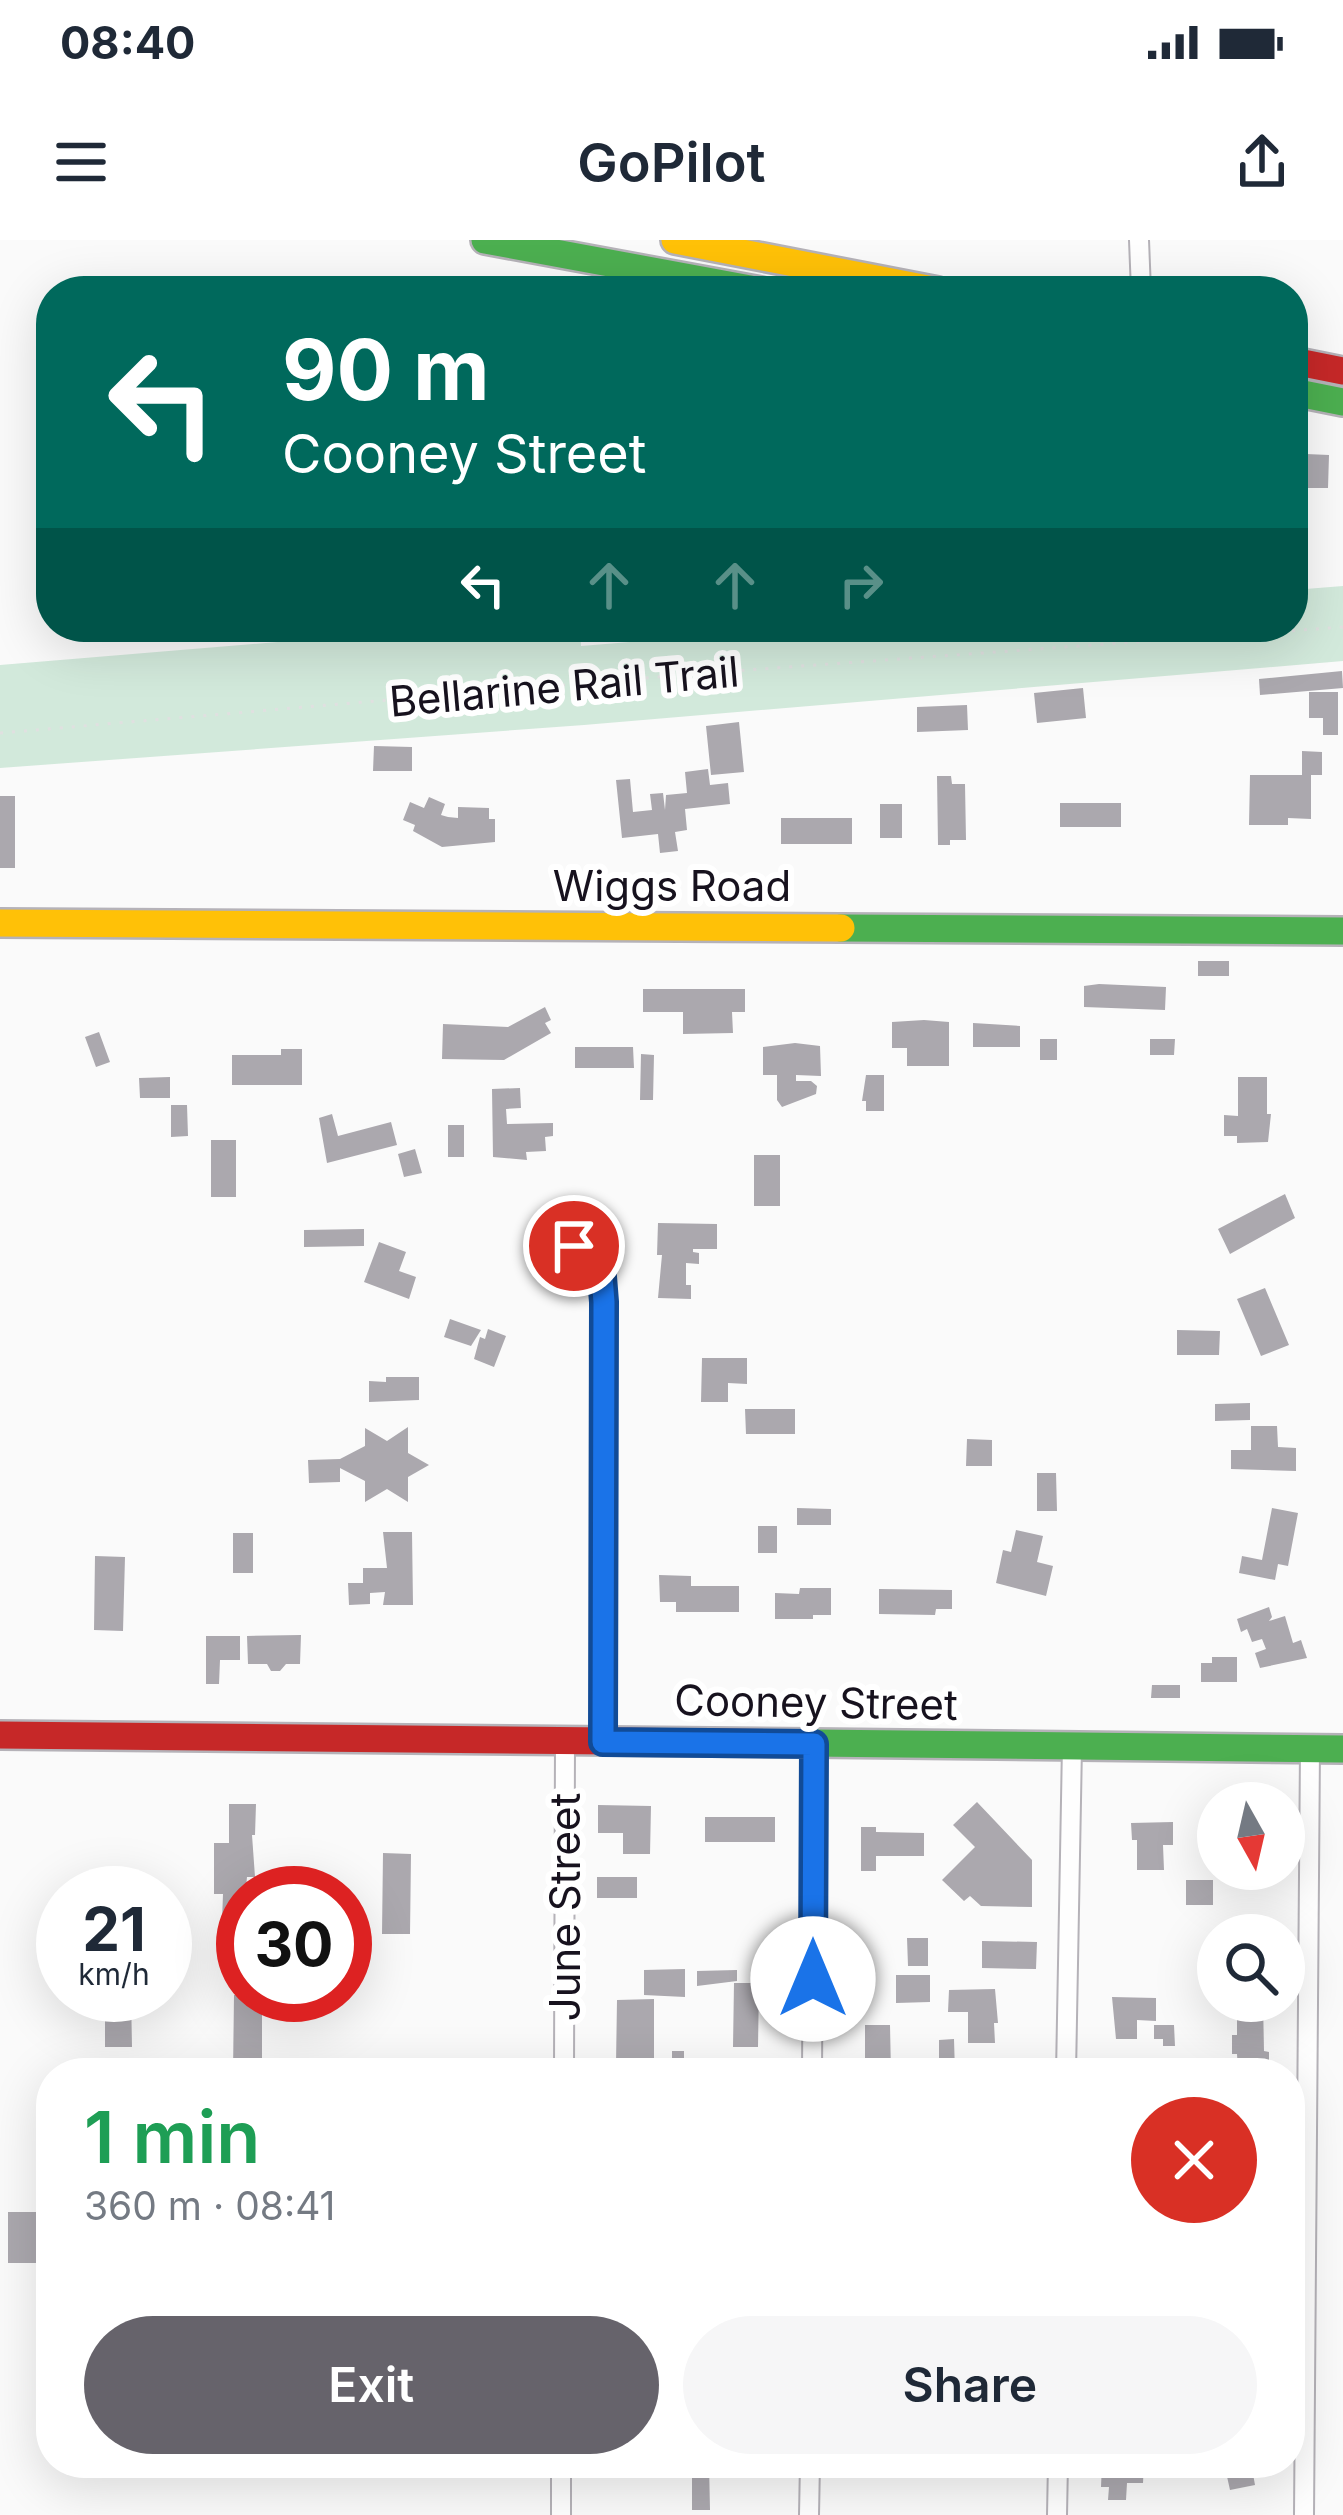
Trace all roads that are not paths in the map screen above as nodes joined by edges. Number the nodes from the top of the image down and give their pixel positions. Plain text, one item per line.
1 (485, 240) edge
2 (675, 240) edge
3 (1139, 240) edge
4 (680, 276) edge
5 (861, 276) edge
6 (1140, 276) edge
7 (1308, 364) edge
8 (1343, 370) edge
9 (1308, 395) edge
10 (1343, 402) edge
11 (0, 922) edge
12 (1343, 932) edge
13 (574, 1246) dead end
14 (0, 1735) edge
15 (565, 1742) junction
16 (603, 1742) junction
17 (814, 1744) junction
18 (1072, 1747) junction
19 (1310, 1749) junction
20 (1343, 1749) edge
21 (564, 2058) edge
22 (812, 2058) edge
23 (1066, 2058) edge
24 (1305, 2387) edge
25 (561, 2478) edge
26 (810, 2478) edge
27 (1058, 2478) edge
28 (1304, 2478) edge
29 (561, 2515) edge
30 (809, 2515) edge
31 (1057, 2515) edge
32 (1304, 2515) edge

1 - 4 main road
2 - 5 main road
3 - 6 street
7 - 8 main road
9 - 10 main road
11 - 12 main road, Wiggs Road
13 - 16 street
14 - 15 main road, Cooney Street
15 - 16 main road, Cooney Street
15 - 21 street, June Street
16 - 17 main road, Cooney Street
17 - 18 main road, Cooney Street
17 - 22 street
18 - 19 main road, Cooney Street
18 - 23 street
19 - 20 main road, Cooney Street
19 - 24 street
25 - 29 street
26 - 30 street
27 - 31 street
28 - 32 street

